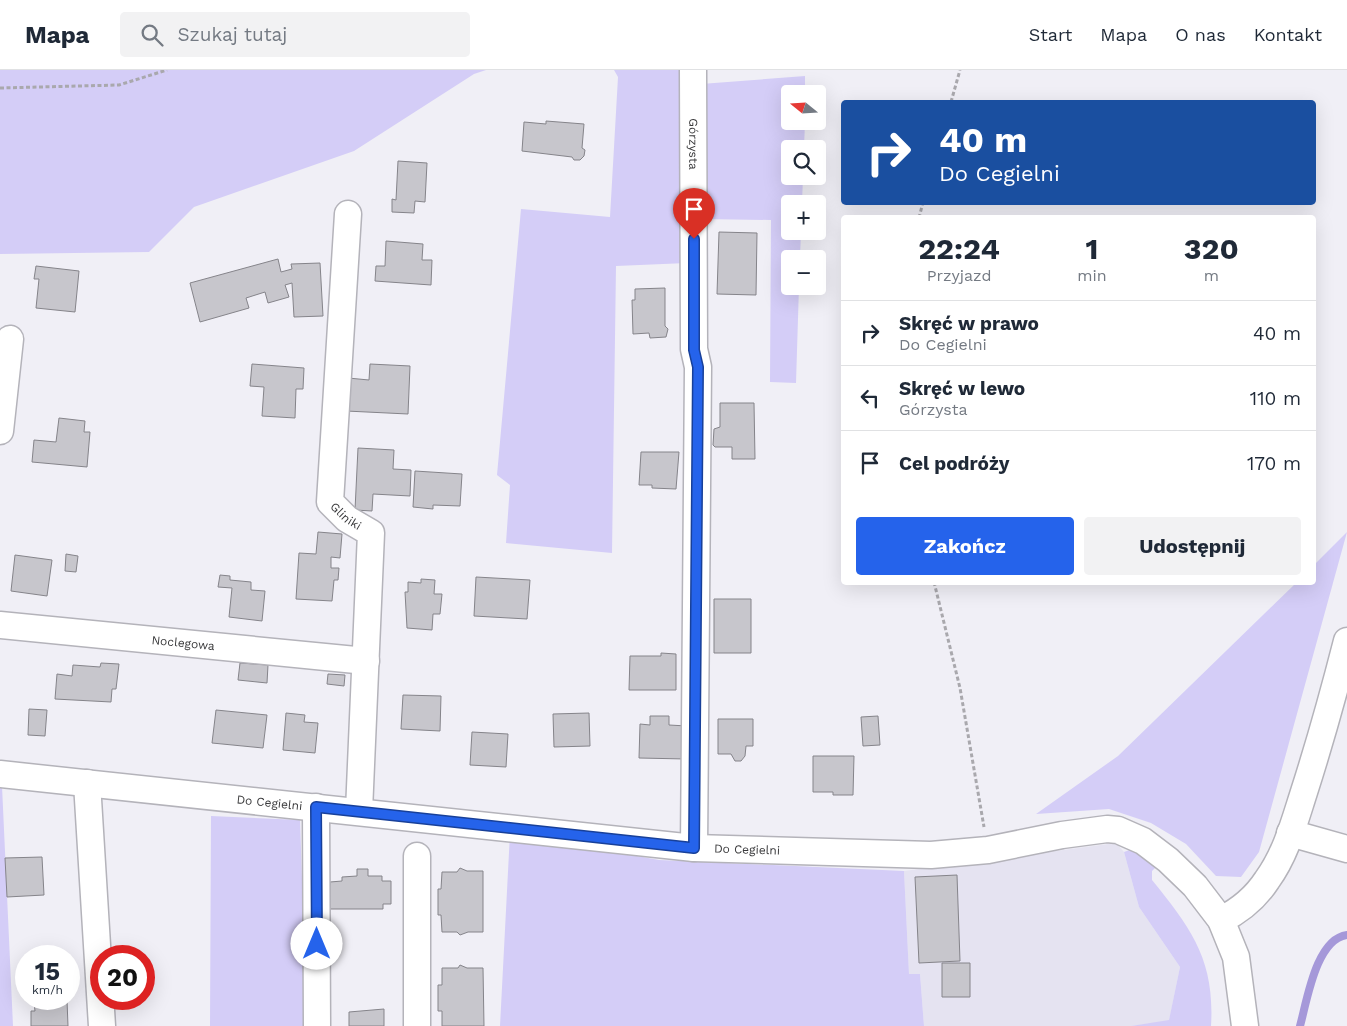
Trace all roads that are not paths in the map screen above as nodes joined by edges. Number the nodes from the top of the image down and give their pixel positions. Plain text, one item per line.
1 (693, 70) edge
2 (348, 214) dead end
3 (10, 339) dead end
4 (0, 431) edge
5 (0, 624) edge
6 (1347, 641) edge
7 (366, 661) junction
8 (0, 774) edge
9 (87, 782) junction
10 (316, 807) junction
11 (359, 812) junction
12 (1290, 833) junction
13 (694, 848) junction
14 (1347, 848) edge
15 (417, 856) dead end
16 (1221, 920) junction
17 (102, 1026) edge
18 (317, 1026) edge
19 (417, 1026) edge
20 (1244, 1026) edge

1 - 13 street, Górzysta
2 - 7 street, Gliniki
3 - 4 street
5 - 7 street, Noclegowa
6 - 12 street
7 - 11 street, Gliniki
8 - 9 street, Do Cegielni
9 - 10 street, Do Cegielni
9 - 17 street
10 - 11 street, Do Cegielni
10 - 18 street
11 - 13 street, Do Cegielni
12 - 14 street
12 - 16 street
13 - 16 street, Do Cegielni
15 - 19 street
16 - 20 street, Do Cegielni

